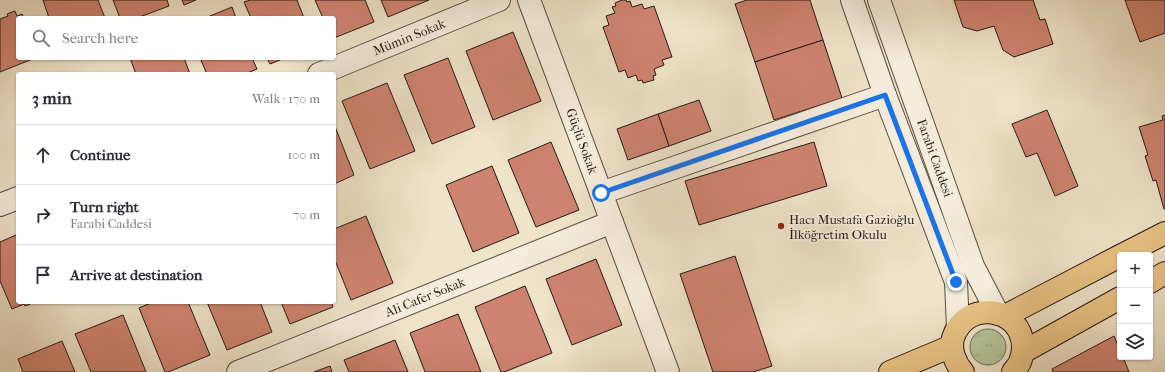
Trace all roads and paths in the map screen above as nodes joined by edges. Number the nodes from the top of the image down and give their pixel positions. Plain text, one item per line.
1 (499, 0) edge
2 (529, 0) edge
3 (852, 0) edge
4 (879, 0) edge
5 (324, 72) edge
6 (885, 95) junction
7 (601, 193) junction
8 (16, 199) edge
9 (0, 206) edge
10 (612, 222) junction
11 (1165, 233) edge
12 (1129, 252) edge
13 (1117, 258) edge
14 (1165, 273) edge
15 (1153, 280) edge
16 (1117, 300) edge
17 (1001, 315) junction
18 (955, 337) junction
19 (1020, 365) edge
20 (238, 372) edge
21 (668, 372) edge
22 (890, 372) edge
23 (963, 372) edge

1 - 5 street, Mümin Sokak
2 - 7 street, Güçlü Sokak
3 - 6 street, Farabi Caddesi
4 - 17 street, Farabi Caddesi
6 - 7 street
6 - 18 street, Farabi Caddesi
7 - 10 street, Güçlü Sokak
8 - 9 street
10 - 20 street, Ali Cafer Sokak
10 - 21 street, Güçlü Sokak
11 - 12 main road
13 - 17 main road
14 - 15 main road
16 - 19 main road
17 - 18 main road
17 - 19 main road
18 - 22 main road
18 - 23 main road

